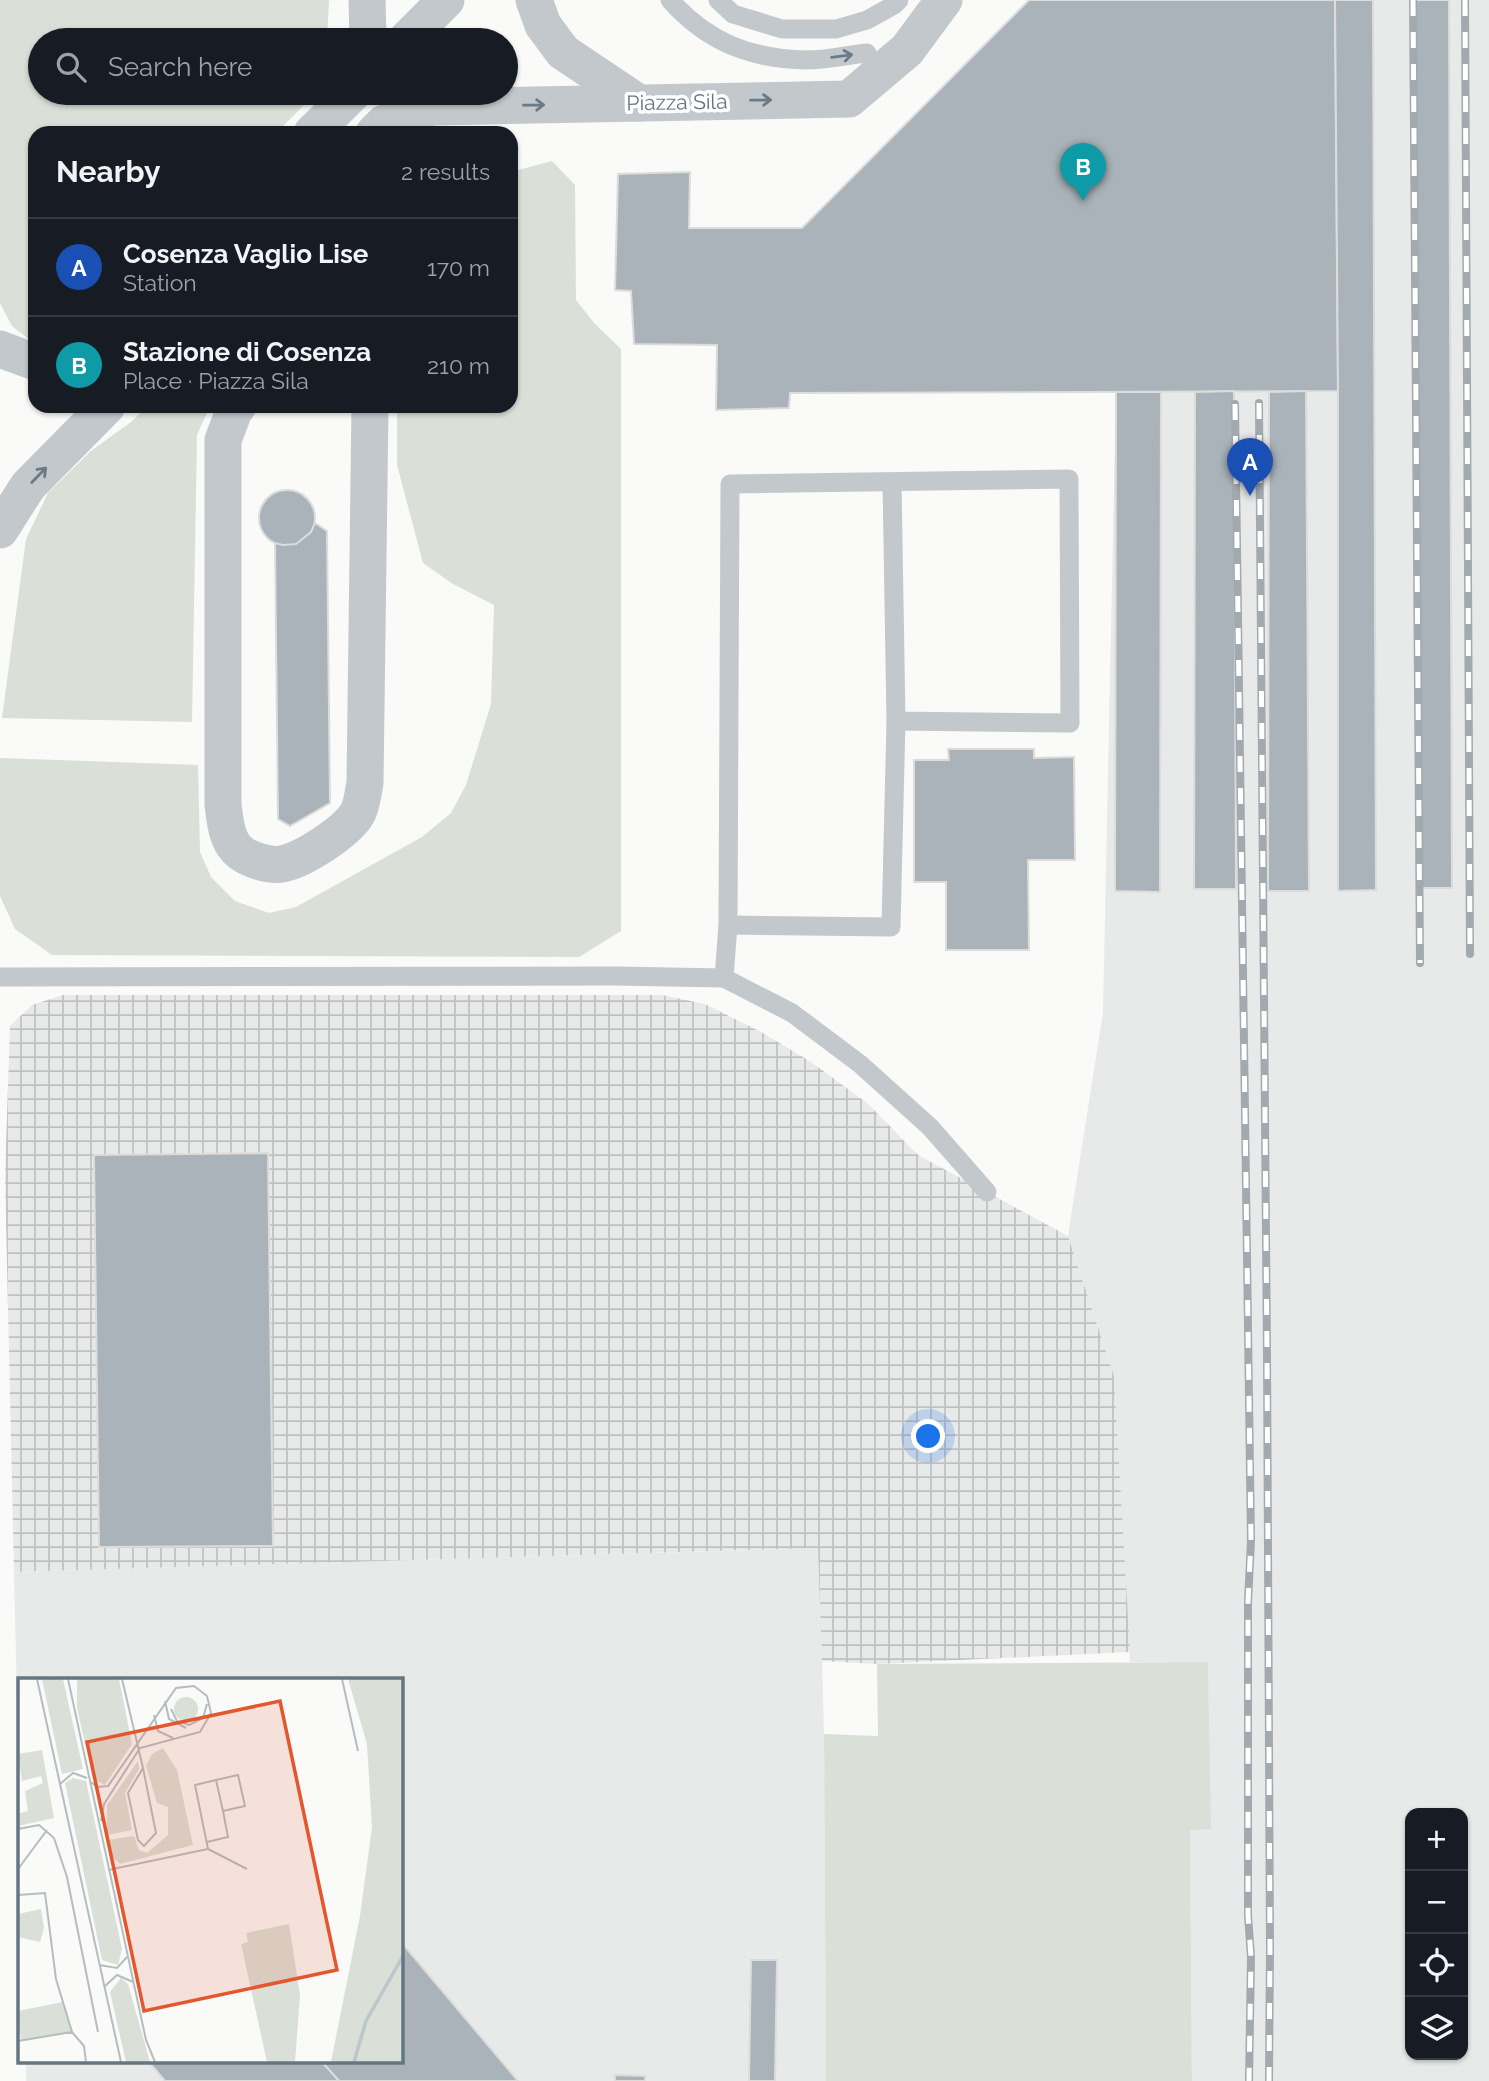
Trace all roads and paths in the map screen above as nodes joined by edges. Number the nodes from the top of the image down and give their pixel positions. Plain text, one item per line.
1 (368, 0) edge
2 (446, 0) edge
3 (534, 0) edge
4 (670, 0) edge
5 (718, 0) edge
6 (899, 0) edge
7 (944, 0) edge
8 (368, 28) edge
9 (418, 28) edge
10 (867, 53) dead end
11 (639, 103) junction
12 (341, 105) edge
13 (370, 105) edge
14 (319, 126) edge
15 (371, 126) edge
16 (380, 126) edge
17 (0, 349) edge
18 (28, 359) edge
19 (100, 413) edge
20 (233, 413) edge
21 (370, 413) edge
22 (892, 482) junction
23 (0, 530) edge
24 (896, 722) junction
25 (728, 925) junction
26 (0, 977) edge
27 (724, 978) junction
28 (987, 1192) dead end

1 - 8 street
2 - 9 street
3 - 11 street
4 -> 10 lane
5 - 6 lane
11 -> 7 street, Piazza Sila
16 -> 11 street, Piazza Sila
12 - 14 street
13 - 15 street
17 - 18 street
23 -> 19 street
20 - 21 street
22 - 24 lane
22 - 24 lane
22 - 25 lane
24 - 25 lane
25 - 27 lane
26 - 27 lane
27 - 28 lane

